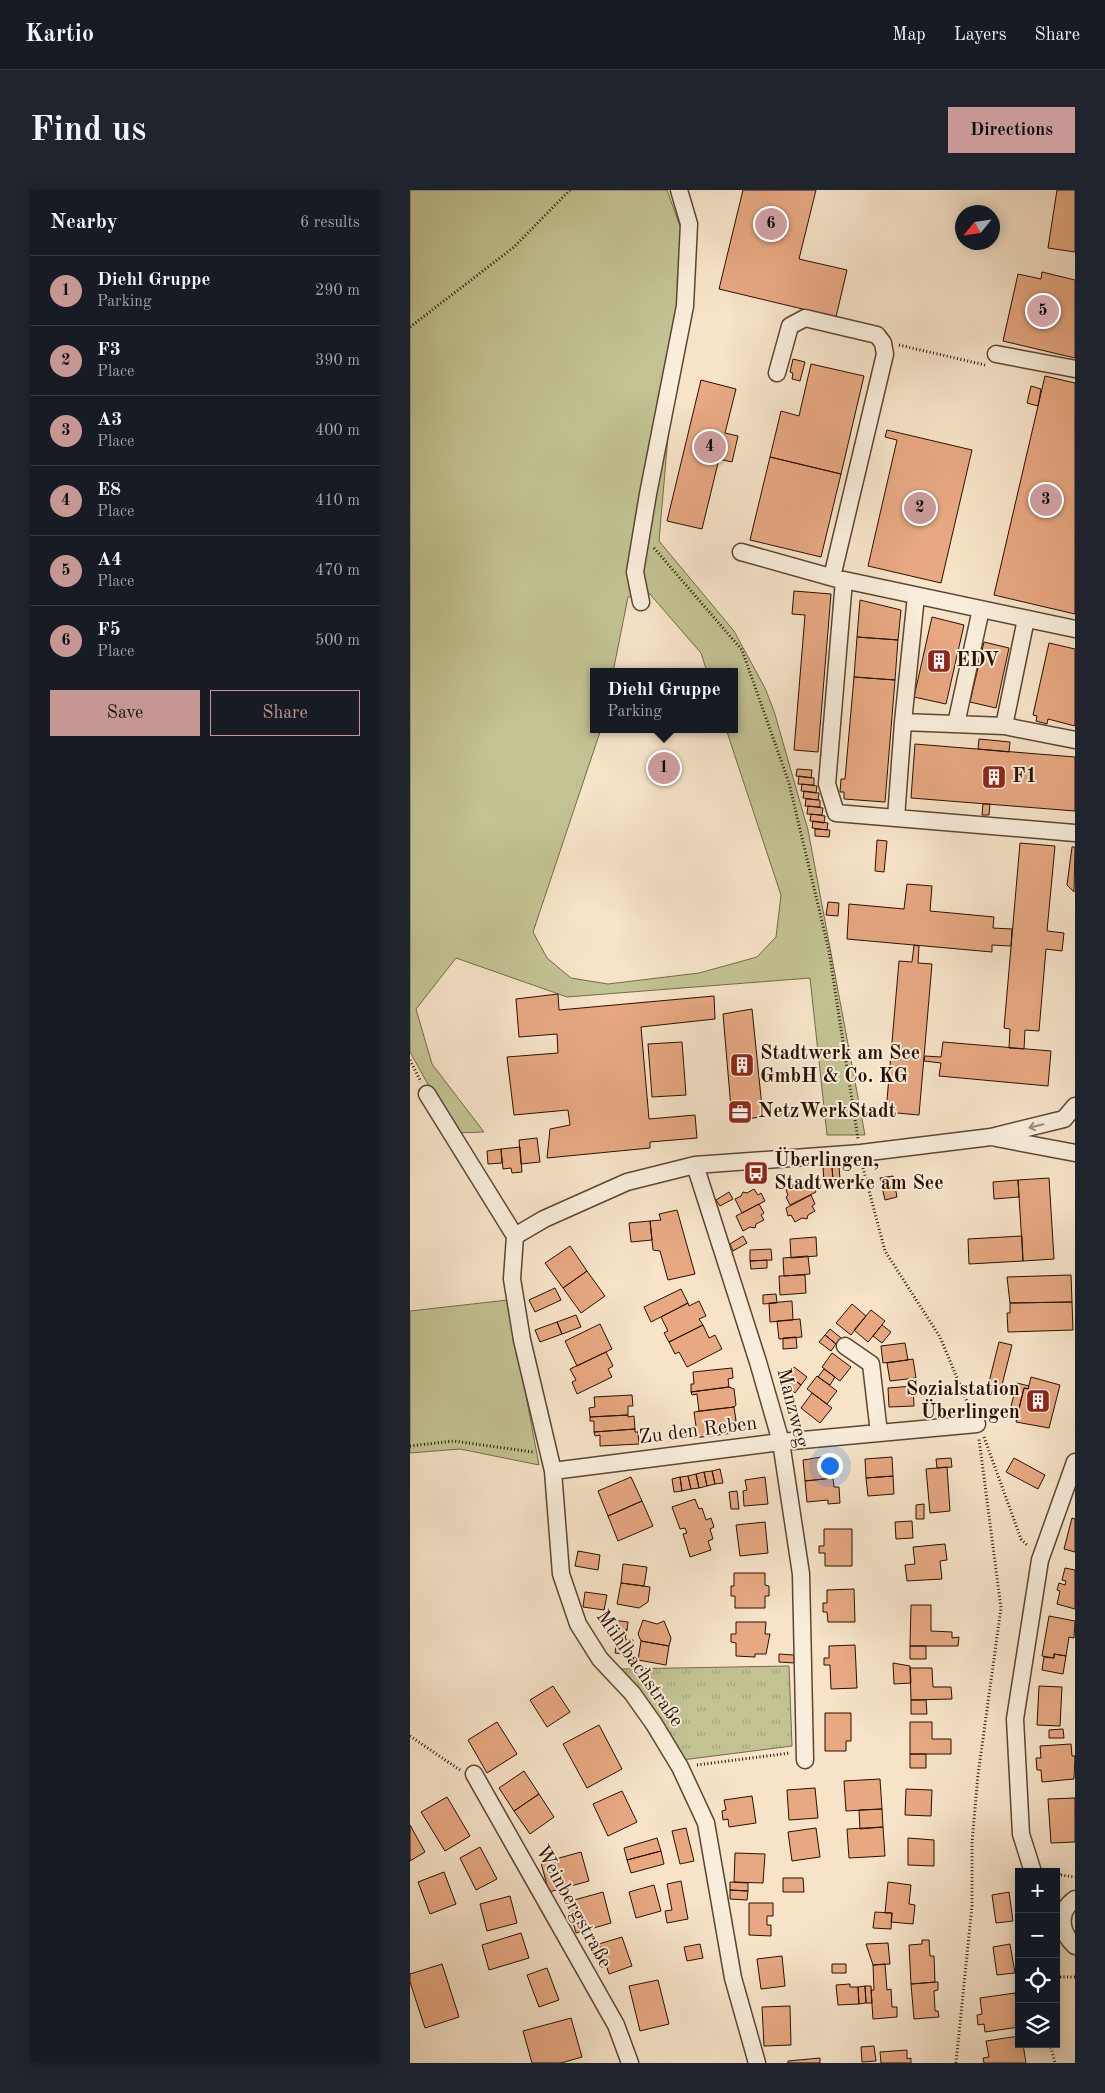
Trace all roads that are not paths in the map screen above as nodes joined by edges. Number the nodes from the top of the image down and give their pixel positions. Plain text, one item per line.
1 (679, 190) edge
2 (996, 354) road end
3 (1075, 369) edge
4 (777, 374) dead end
5 (741, 552) dead end
6 (838, 579) junction
7 (916, 596) junction
8 (642, 602) dead end
9 (981, 609) junction
10 (1026, 619) junction
11 (1075, 629) edge
12 (903, 722) junction
13 (956, 724) junction
14 (1004, 726) junction
15 (1075, 740) edge
16 (896, 818) junction
17 (1075, 833) edge
18 (427, 1094) road end
19 (1075, 1106) edge
20 (1070, 1121) edge
21 (991, 1137) junction
22 (1075, 1153) edge
23 (695, 1165) junction
24 (515, 1236) junction
25 (845, 1346) dead end
26 (977, 1424) road end
27 (879, 1433) junction
28 (781, 1442) junction
29 (1075, 1462) edge
30 (553, 1471) junction
31 (805, 1756) road end
32 (474, 1774) road end
33 (1032, 1868) edge
34 (1075, 1899) edge
35 (1060, 1909) edge
36 (1075, 1946) edge
37 (630, 2063) edge
38 (757, 2063) edge

1 - 8 street
2 - 3 street
4 - 6 street
5 - 6 street
6 - 7 street
6 - 16 street
7 - 9 street
7 - 12 street
9 - 10 street
9 - 13 street
10 - 11 street
10 - 14 street
12 - 13 street
12 - 16 street
13 - 14 street
14 - 15 street
16 - 17 street
18 - 24 street
19 - 20 street
20 -> 21 street
21 - 22 street
21 - 23 street
23 - 24 street
23 - 28 street, Manzweg
24 - 30 street, Mühlbachstraße
25 - 27 street
26 - 27 street, Zu den Reben
27 - 28 street, Zu den Reben
28 - 30 street, Zu den Reben
28 - 31 street, Manzweg
29 - 33 street
30 - 38 street, Mühlbachstraße
32 - 37 street, Weinbergstraße
34 - 35 street
35 - 36 street

